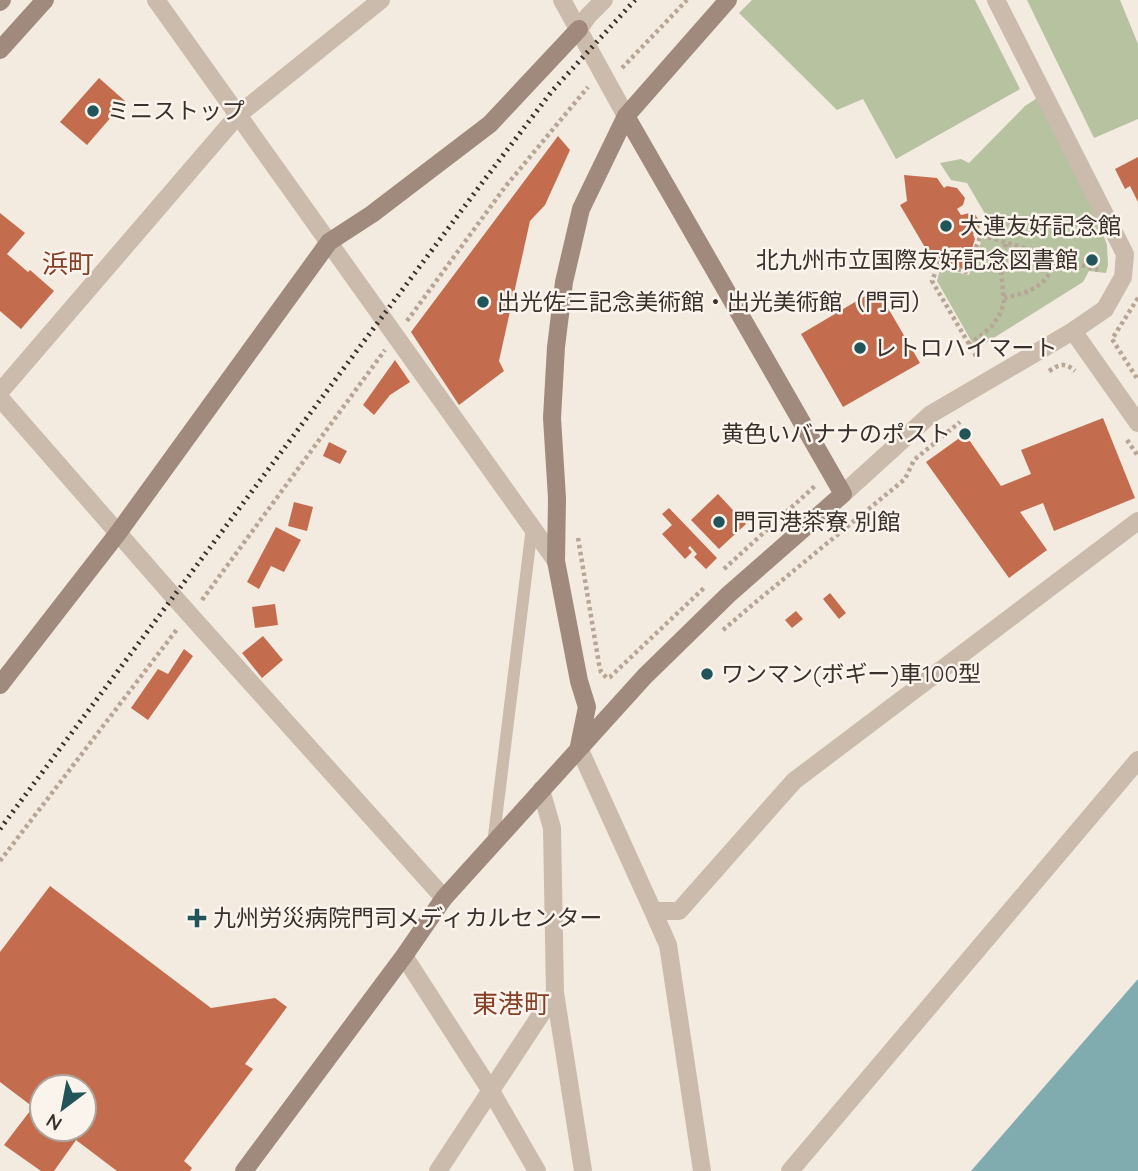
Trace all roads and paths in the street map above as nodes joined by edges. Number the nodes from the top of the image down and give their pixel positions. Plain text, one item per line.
1 (45, 0) edge
2 (156, 0) edge
3 (381, 0) edge
4 (562, 0) edge
5 (604, 0) edge
6 (687, 0) edge
7 (728, 0) edge
8 (996, 0) edge
9 (579, 29) junction
10 (0, 50) edge
11 (608, 82) junction
12 (238, 115) junction
13 (626, 116) junction
14 (329, 242) junction
15 (1006, 242) junction
16 (1057, 258) junction
17 (1098, 270) dead end
18 (1004, 298) junction
19 (1138, 298) edge
20 (1073, 331) junction
21 (395, 337) junction
22 (969, 345) junction
23 (976, 356) dead end
24 (1049, 371) dead end
25 (1078, 374) dead end
26 (1138, 380) edge
27 (0, 392) edge
28 (0, 398) edge
29 (964, 419) dead end
30 (1130, 428) edge
31 (1138, 456) edge
32 (819, 482) dead end
33 (843, 494) junction
34 (1138, 521) edge
35 (576, 526) dead end
36 (532, 527) junction
37 (118, 533) junction
38 (556, 561) junction
39 (719, 573) dead end
40 (710, 582) dead end
41 (191, 615) junction
42 (714, 640) dead end
43 (0, 685) edge
44 (579, 748) junction
45 (1138, 760) edge
46 (541, 790) junction
47 (493, 844) junction
48 (0, 861) edge
49 (444, 898) junction
50 (653, 911) junction
51 (404, 956) junction
52 (555, 993) junction
53 (491, 1091) junction
54 (244, 1171) edge
55 (438, 1171) edge
56 (537, 1171) edge
57 (583, 1171) edge
58 (702, 1171) edge
59 (790, 1171) edge

1 - 10 street
2 - 12 street
3 - 12 street
4 - 9 street
5 - 9 street
6 - 11 path
7 - 13 street
8 - 20 street
9 - 11 street
9 - 14 street
11 - 13 street
11 - 21 path
12 - 14 street
12 - 27 street
13 - 33 street
13 - 38 street
14 - 21 street
14 - 37 street
15 - 16 path
15 - 18 path
15 - 22 path
16 - 17 path
16 - 18 path
18 - 22 path
19 - 26 path
20 - 30 street
20 - 33 street
21 - 36 street
21 - 41 path
22 - 23 path
24 - 25 path
28 - 37 street
29 - 42 path
30 - 31 path
32 - 39 path
33 - 44 street
34 - 50 street
35 - 40 path
36 - 38 street
36 - 47 lane
37 - 41 street
37 - 43 street
38 - 44 street
41 - 48 path
41 - 49 street
44 - 46 street
44 - 50 street
45 - 59 street
46 - 47 street
46 - 52 street
47 - 49 street
49 - 51 street
50 - 58 street
51 - 53 street
51 - 54 street
52 - 53 street
52 - 57 street
53 - 55 street
53 - 56 street

